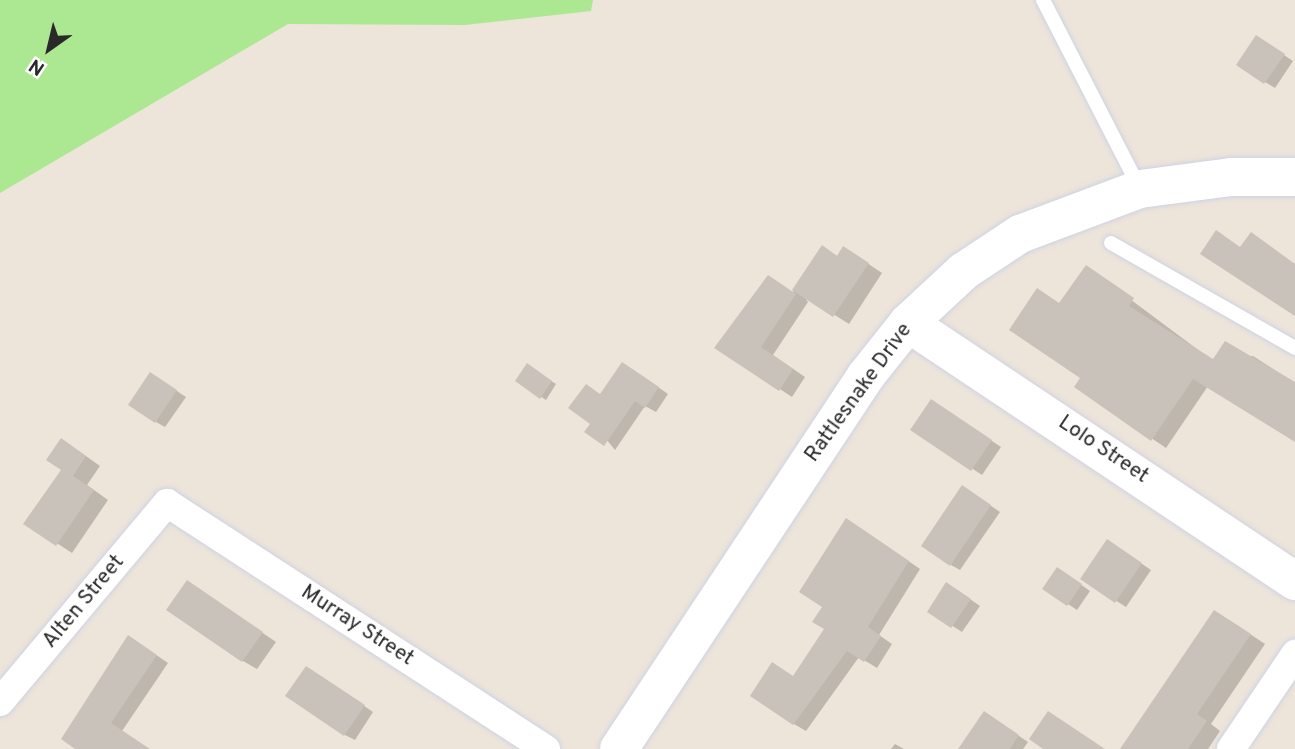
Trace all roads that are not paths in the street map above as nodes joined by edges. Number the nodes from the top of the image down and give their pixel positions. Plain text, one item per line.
1 (1043, 0) edge
2 (1295, 177) edge
3 (1140, 189) junction
4 (1111, 243) dead end
5 (908, 323) junction
6 (1295, 348) edge
7 (167, 503) joint
8 (1295, 581) edge
9 (1295, 654) edge
10 (0, 702) edge
11 (546, 749) edge
12 (619, 749) edge
13 (1231, 749) edge

1 - 3 lane
2 - 3 street, Rattlesnake Drive
3 - 5 street, Rattlesnake Drive
4 - 6 lane
5 - 8 street, Lolo Street
5 - 12 street, Rattlesnake Drive
7 - 10 street, Alten Street
7 - 11 street, Murray Street
9 - 13 street

